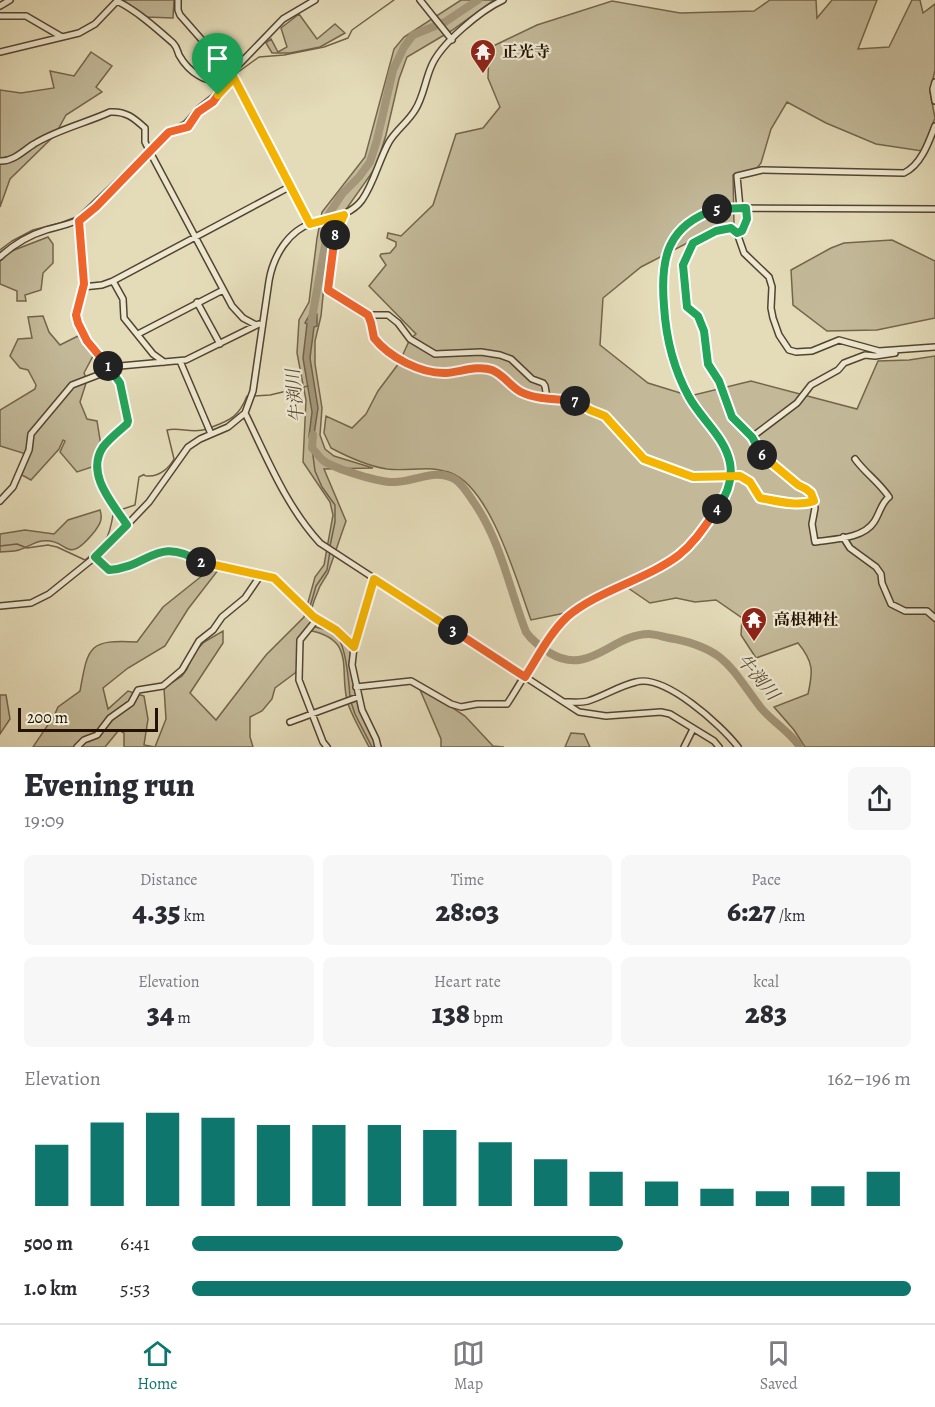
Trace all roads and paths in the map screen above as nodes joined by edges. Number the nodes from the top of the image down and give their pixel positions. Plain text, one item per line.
1 (10, 0) edge
2 (178, 0) edge
3 (314, 0) edge
4 (420, 0) edge
5 (504, 0) edge
6 (0, 6) edge
7 (0, 16) edge
8 (63, 38) junction
9 (452, 40) junction
10 (0, 52) edge
11 (233, 75) junction
12 (935, 82) edge
13 (935, 101) edge
14 (935, 126) edge
15 (150, 152) junction
16 (0, 160) edge
17 (291, 186) junction
18 (743, 208) junction
19 (935, 209) edge
20 (344, 215) junction
21 (79, 221) junction
22 (310, 224) junction
23 (737, 233) junction
24 (194, 237) junction
25 (0, 257) edge
26 (113, 280) junction
27 (83, 287) junction
28 (223, 290) junction
29 (197, 302) junction
30 (368, 315) junction
31 (259, 324) junction
32 (138, 334) junction
33 (220, 344) junction
34 (935, 347) edge
35 (902, 350) junction
36 (180, 361) junction
37 (164, 362) junction
38 (109, 367) junction
39 (547, 398) junction
40 (245, 413) junction
41 (211, 434) junction
42 (752, 437) junction
43 (855, 459) dead end
44 (731, 476) junction
45 (0, 501) edge
46 (814, 501) junction
47 (127, 525) junction
48 (843, 537) junction
49 (95, 557) junction
50 (260, 576) junction
51 (374, 579) junction
52 (0, 606) edge
53 (935, 618) edge
54 (316, 619) junction
55 (354, 647) junction
56 (525, 677) junction
57 (356, 687) junction
58 (358, 697) junction
59 (563, 702) junction
60 (312, 714) junction
61 (290, 722) dead end
62 (693, 729) junction
63 (77, 747) edge
64 (327, 747) edge
65 (378, 747) edge
66 (684, 747) edge
67 (719, 747) edge
68 (738, 747) edge

1 - 6 street
2 - 11 street
3 - 11 street
4 - 9 street
5 - 9 street
7 - 8 street
8 - 10 street
8 - 11 street
9 - 20 street
11 - 15 street
11 - 17 street
12 - 13 street
14 - 18 street
15 - 16 street
15 - 21 street
15 - 24 street
17 - 22 street
17 - 24 street
18 - 19 street
18 - 23 street
18 - 44 street
20 - 22 street
20 - 30 street
21 - 25 street
21 - 27 street
22 - 31 street
23 - 35 street
23 - 42 street
24 - 26 street
24 - 28 street
26 - 27 street
26 - 32 street
27 - 38 street
28 - 29 street
28 - 31 street
29 - 32 street
29 - 33 street
30 - 39 street
30 - 39 street
31 - 33 street
31 - 40 street
32 - 37 street
33 - 36 street
34 - 35 street
35 - 42 street
36 - 37 street
36 - 41 street
37 - 38 street
38 - 45 street
38 - 47 street
39 - 44 street
40 - 41 street
40 - 51 street
41 - 47 street
42 - 46 street
43 - 48 street
44 - 46 street
44 - 56 street
46 - 48 street
47 - 49 street
48 - 53 street
49 - 50 street
49 - 52 street
50 - 54 street
50 - 63 street
51 - 55 street
51 - 56 street
54 - 55 street
54 - 60 street
55 - 57 street
56 - 57 street
56 - 59 street
57 - 58 street
58 - 60 street
58 - 65 street
59 - 62 street
59 - 68 street
60 - 61 street
60 - 64 street
62 - 66 street
62 - 67 street

